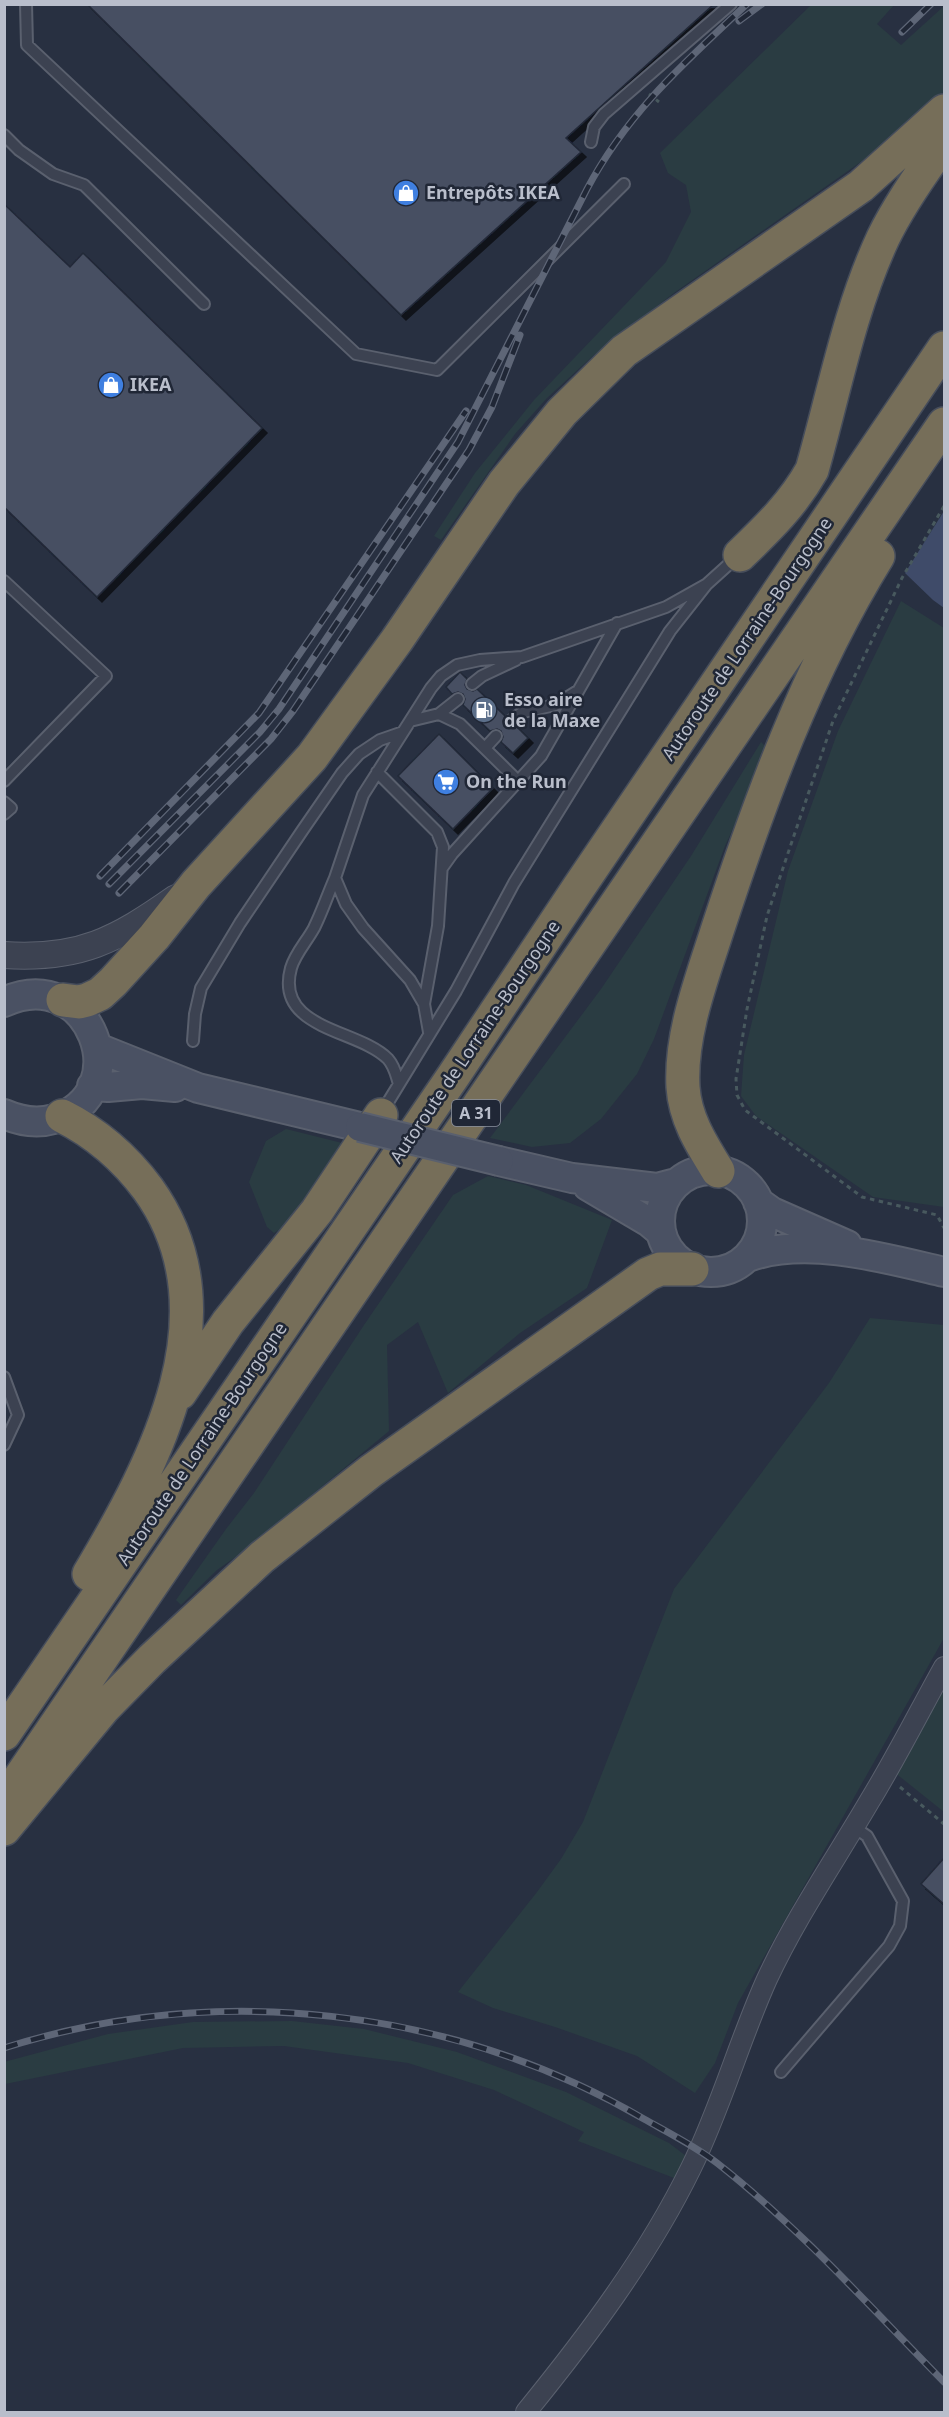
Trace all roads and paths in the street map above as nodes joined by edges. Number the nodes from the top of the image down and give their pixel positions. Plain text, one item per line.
1 (26, 4) edge
2 (731, 4) edge
3 (945, 111) edge
4 (4, 135) edge
5 (591, 142) dead end
6 (945, 142) edge
7 (624, 184) dead end
8 (204, 304) dead end
9 (945, 348) edge
10 (945, 424) edge
11 (898, 493) junction
12 (945, 506) edge
13 (740, 555) joint
14 (4, 581) edge
15 (707, 584) junction
16 (617, 623) junction
17 (522, 657) junction
18 (472, 684) dead end
19 (579, 690) junction
20 (458, 699) dead end
21 (439, 714) junction
22 (410, 721) junction
23 (510, 721) dead end
24 (403, 732) junction
25 (496, 736) dead end
26 (485, 748) junction
27 (377, 772) junction
28 (4, 781) edge
29 (519, 782) junction
30 (4, 802) edge
31 (4, 814) edge
32 (442, 868) junction
33 (335, 878) junction
34 (196, 884) junction
35 (4, 955) edge
36 (63, 1000) junction
37 (4, 1002) edge
38 (424, 1004) junction
39 (429, 1032) junction
40 (193, 1041) dead end
41 (98, 1048) junction
42 (399, 1084) junction
43 (92, 1086) junction
44 (198, 1088) junction
45 (62, 1116) junction
46 (8, 1119) edge
47 (370, 1121) junction
48 (718, 1171) junction
49 (573, 1178) junction
50 (676, 1183) junction
51 (758, 1202) junction
52 (945, 1228) edge
53 (661, 1232) junction
54 (866, 1253) junction
55 (748, 1257) junction
56 (692, 1269) junction
57 (945, 1272) edge
58 (4, 1377) edge
59 (171, 1409) junction
60 (4, 1445) edge
61 (945, 1667) edge
62 (30, 1696) junction
63 (4, 1734) edge
64 (884, 1775) junction
65 (4, 1801) edge
66 (945, 1824) edge
67 (855, 1827) junction
68 (4, 1829) edge
69 (781, 2072) dead end
70 (526, 2412) edge

1 - 7 lane
2 - 5 lane
3 - 34 highway
4 - 8 lane
6 - 13 highway
9 - 62 highway, Autoroute de Lorraine-Bourgogne / A 31
10 - 11 highway, A 31
11 - 48 highway
11 - 65 highway, A 31
12 - 52 path
13 - 15 lane
14 - 28 lane
15 - 16 lane
15 - 39 lane
16 - 17 lane
16 - 19 lane
17 - 18 lane
17 - 22 lane
19 - 23 lane
19 - 29 lane
20 - 21 lane
21 - 22 lane
21 - 26 lane
22 - 24 lane
24 - 27 lane
24 - 40 lane
25 - 26 lane
26 - 29 lane
27 - 32 lane
27 - 33 lane
29 - 32 lane
30 - 31 lane
32 - 38 lane
33 - 38 lane
33 - 42 lane
34 - 35 street
34 - 36 highway
36 - 37 main road
36 - 41 main road
38 - 39 lane
39 - 42 lane
41 - 43 main road
41 - 44 main road
42 - 47 lane
43 - 44 main road
43 - 45 main road
44 - 47 main road
45 - 46 main road
45 - 59 highway
47 - 49 main road, bridge
47 - 59 highway
48 - 50 main road
48 - 51 main road
49 - 50 main road
49 - 53 main road
50 - 53 main road
51 - 54 main road
51 - 55 main road
53 - 56 main road
54 - 55 main road
54 - 57 main road
55 - 56 main road
56 - 68 highway
58 - 60 lane
59 - 62 highway
61 - 64 street
62 - 63 highway, Autoroute de Lorraine-Bourgogne / A 31
64 - 66 path
64 - 67 street
67 - 69 lane
67 - 70 street

